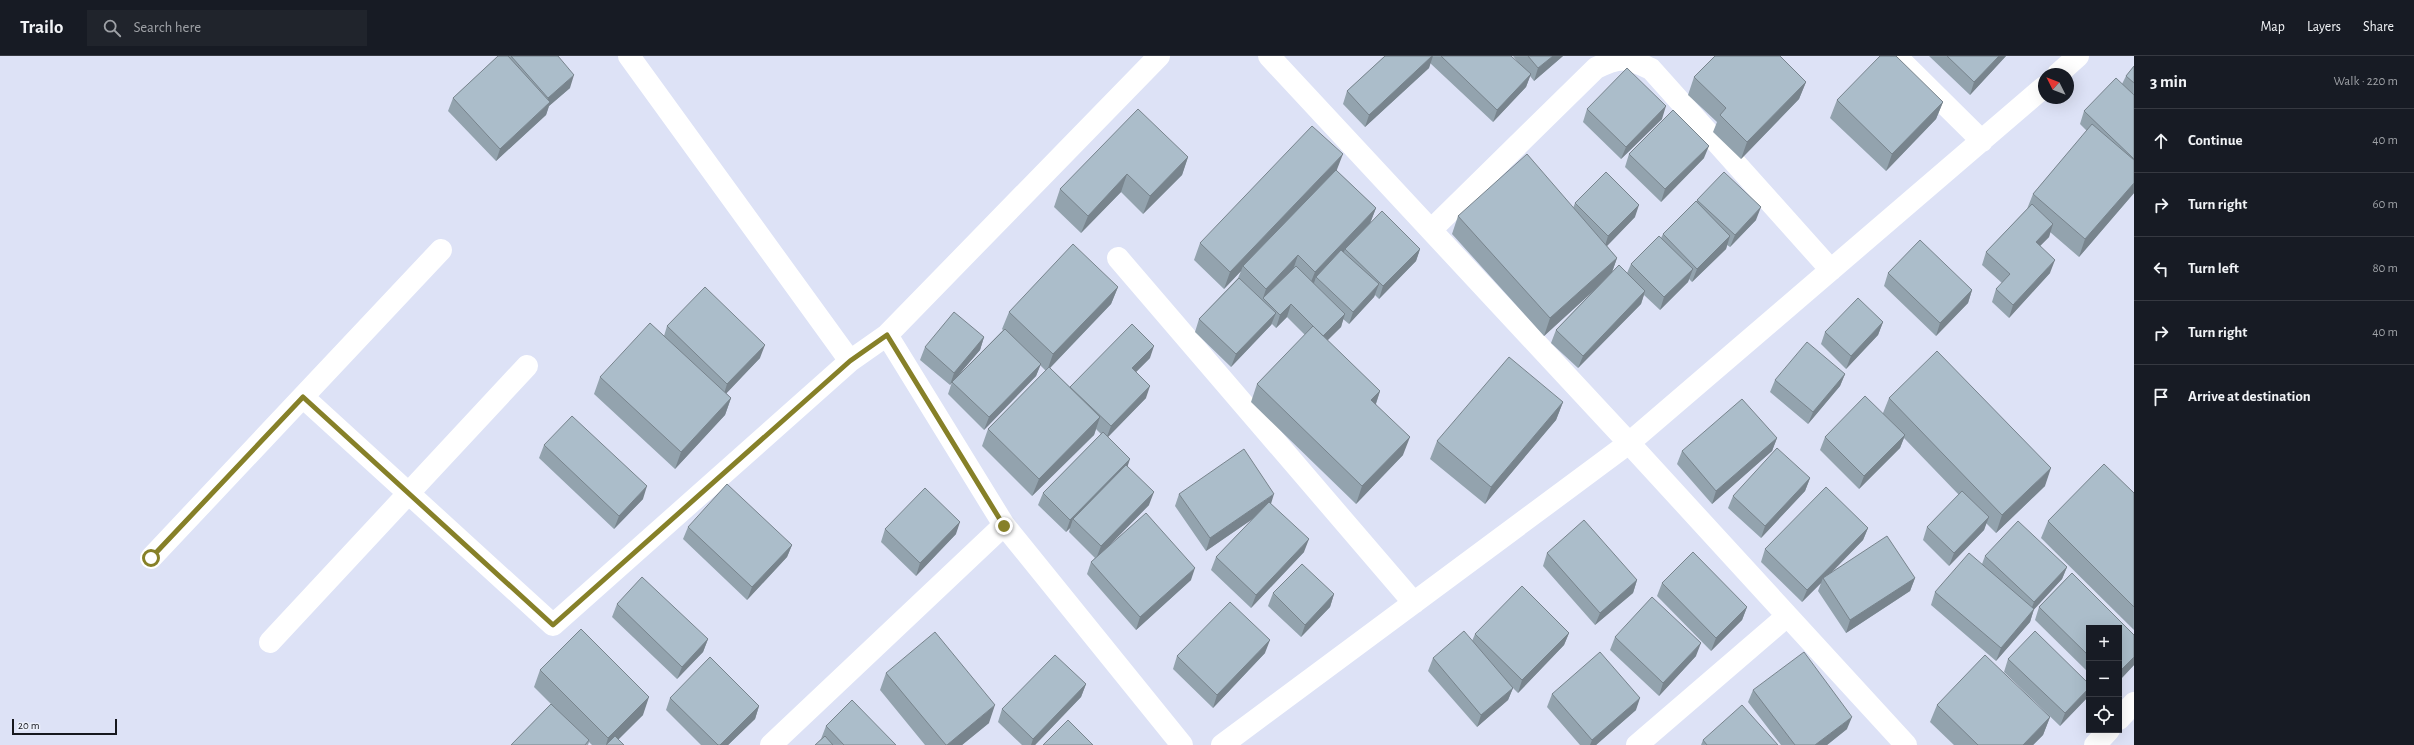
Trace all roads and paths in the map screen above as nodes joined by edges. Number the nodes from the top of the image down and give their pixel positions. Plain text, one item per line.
1 (629, 56) edge
2 (1159, 56) edge
3 (1269, 56) edge
4 (1896, 56) edge
5 (2078, 56) edge
6 (2065, 68) edge
7 (2038, 92) edge
8 (1982, 141) junction
9 (1431, 230) junction
10 (441, 250) dead end
11 (1118, 258) dead end
12 (1831, 270) junction
13 (887, 335) junction
14 (850, 361) junction
15 (527, 366) dead end
16 (303, 397) junction
17 (1629, 443) junction
18 (409, 493) junction
19 (1004, 526) junction
20 (151, 558) dead end
21 (1414, 603) junction
22 (1787, 616) junction
23 (270, 642) dead end
24 (2134, 703) edge
25 (2122, 716) edge
26 (2106, 733) edge
27 (771, 745) edge
28 (1182, 745) edge
29 (1222, 745) edge
30 (1637, 745) edge
31 (1906, 745) edge
32 (2095, 745) edge

1 - 14 street
2 - 13 street
3 - 9 street
4 - 8 street
5 - 6 street
7 - 8 street
8 - 12 street
9 - 12 street
9 - 17 street
10 - 16 street
11 - 21 street
12 - 17 street
13 - 14 street
13 - 19 street
14 - 18 street
15 - 18 street
16 - 18 street
16 - 20 street
17 - 21 street
17 - 22 street
18 - 23 street
19 - 27 street
19 - 28 street
21 - 29 street
22 - 30 street
22 - 31 street
24 - 25 street
26 - 32 street

